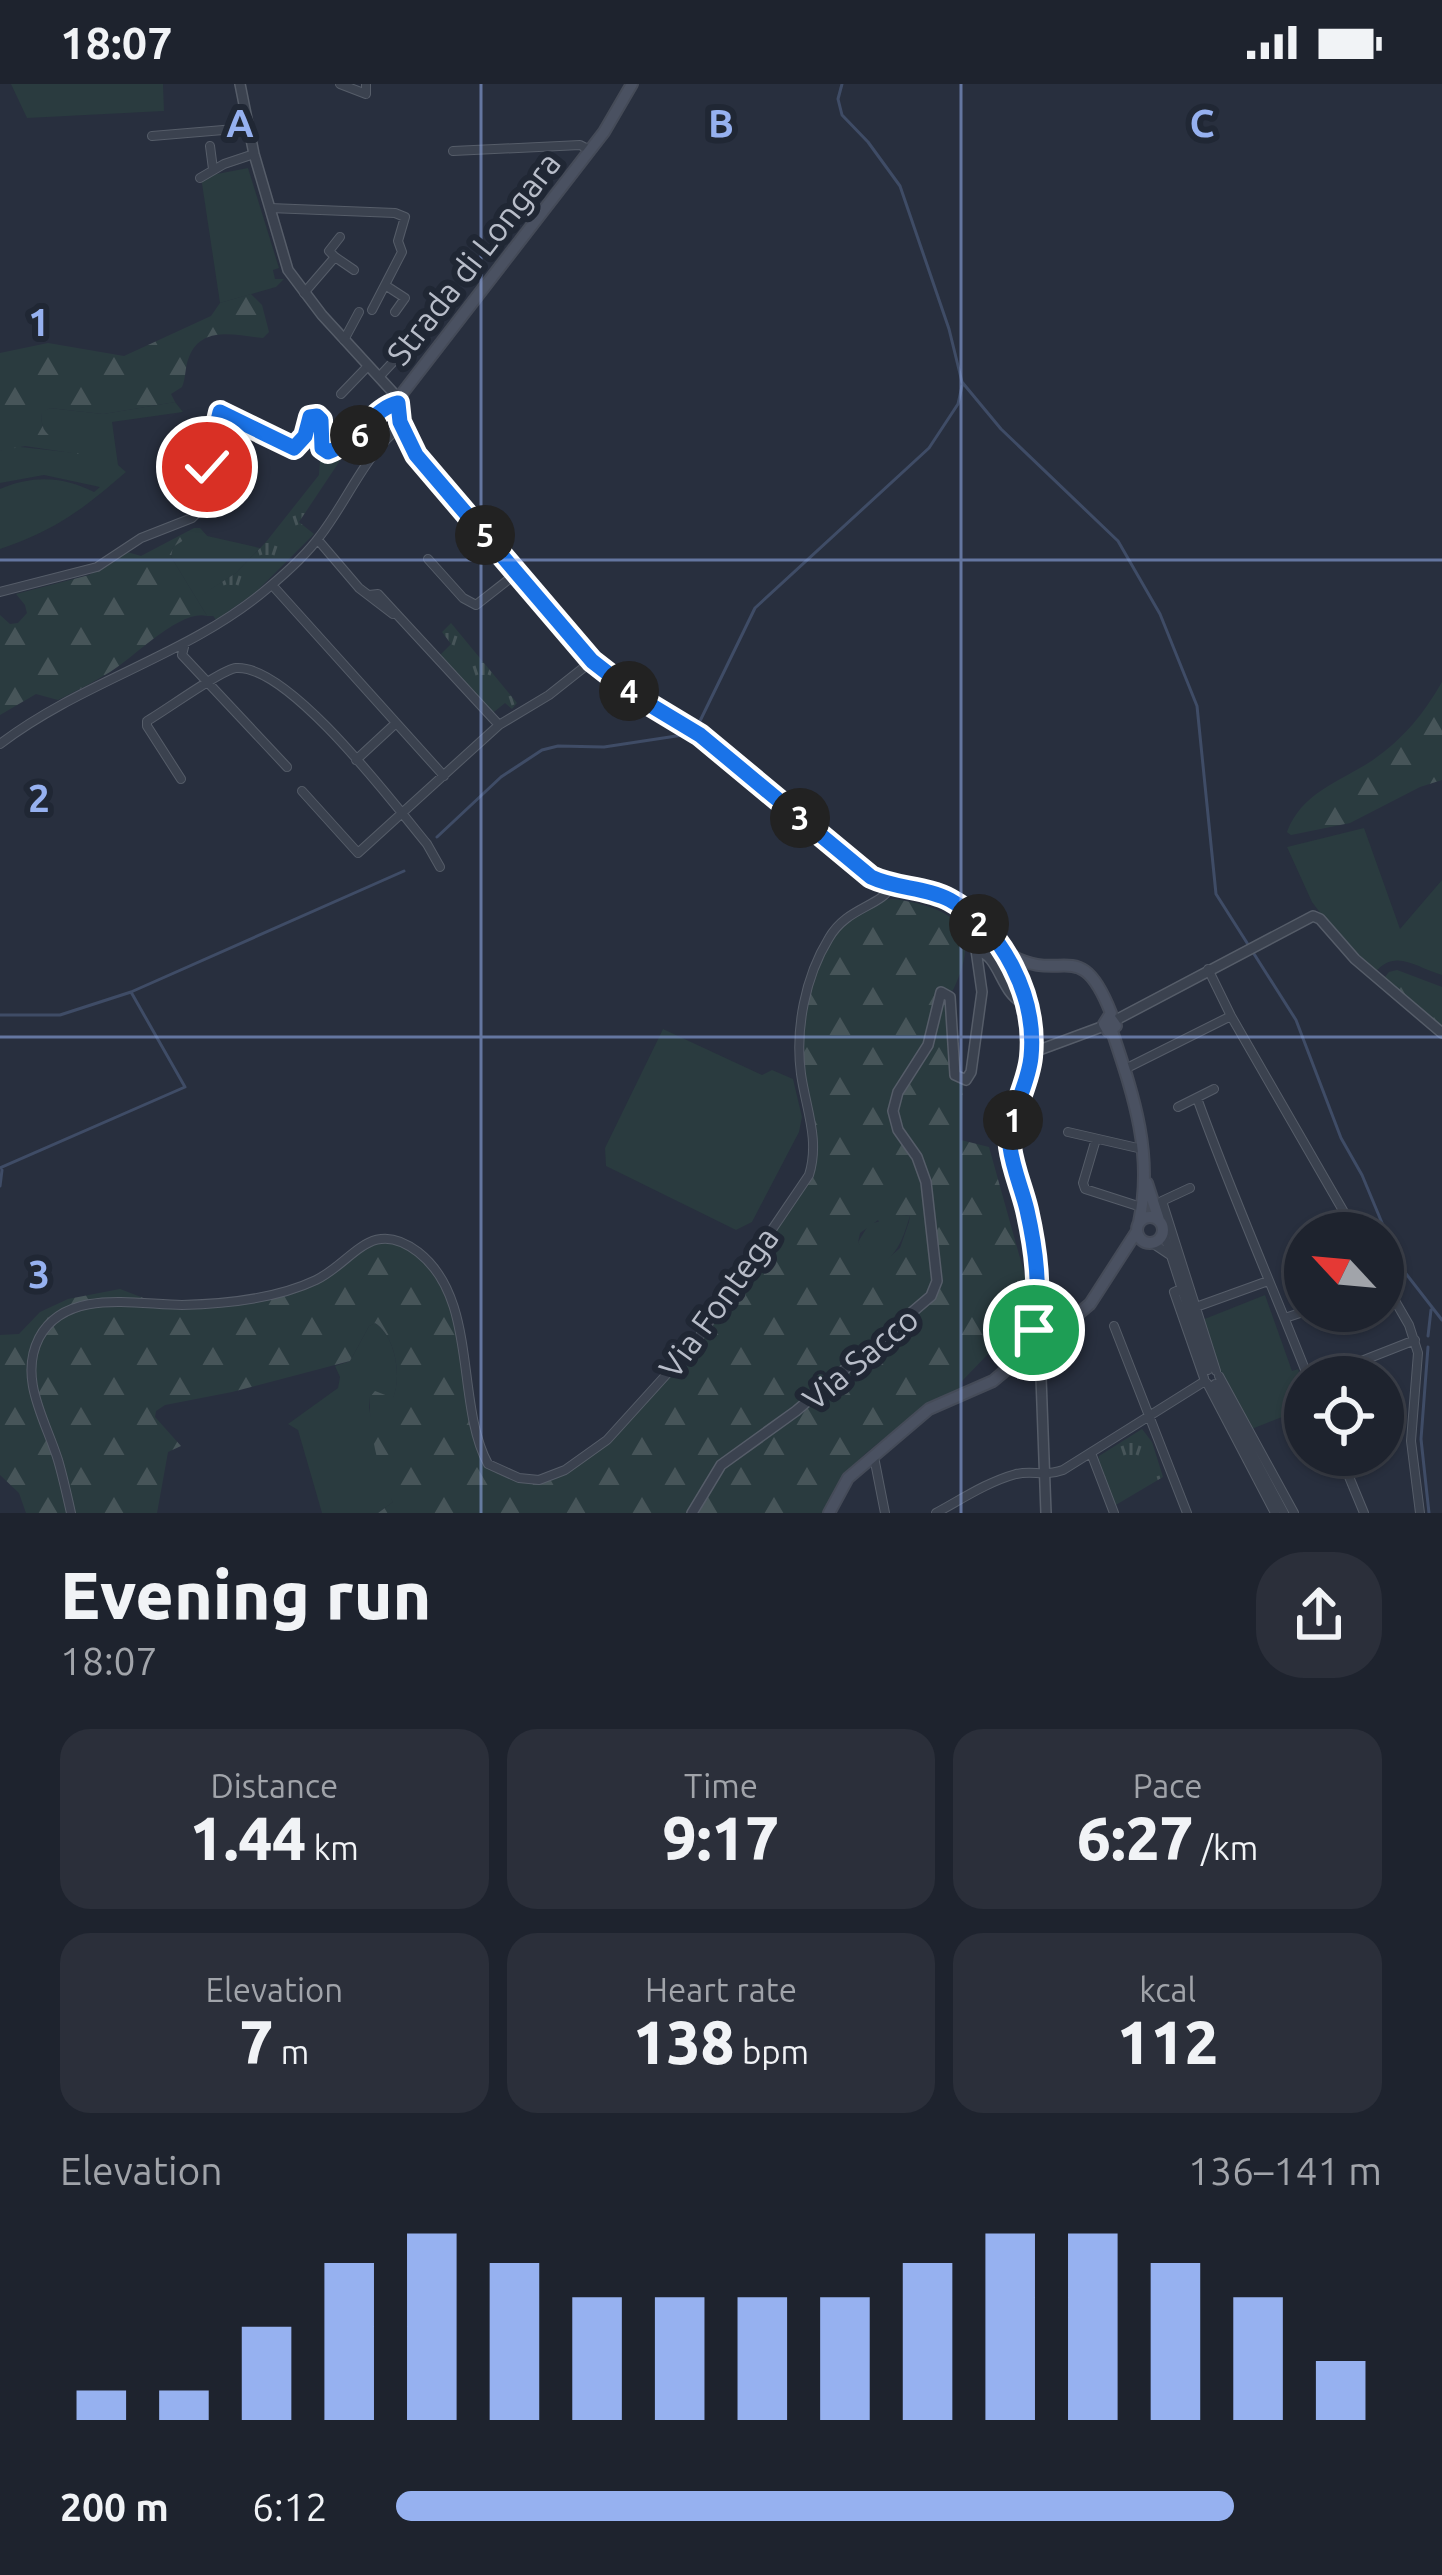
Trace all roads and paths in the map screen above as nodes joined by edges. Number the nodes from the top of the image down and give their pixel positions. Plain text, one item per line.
1 (240, 84) edge
2 (340, 84) edge
3 (367, 84) edge
4 (632, 84) edge
5 (248, 128) junction
6 (152, 136) dead end
7 (210, 146) dead end
8 (590, 150) junction
9 (453, 151) dead end
10 (254, 154) junction
11 (213, 170) junction
12 (200, 178) dead end
13 (270, 208) junction
14 (340, 237) dead end
15 (335, 257) junction
16 (354, 270) dead end
17 (385, 284) junction
18 (304, 293) junction
19 (372, 310) dead end
20 (359, 312) dead end
21 (395, 312) dead end
22 (344, 340) junction
23 (394, 362) dead end
24 (368, 366) junction
25 (379, 377) junction
26 (341, 394) dead end
27 (398, 401) junction
28 (401, 426) junction
29 (318, 540) junction
30 (428, 559) dead end
31 (517, 573) junction
32 (272, 585) junction
33 (0, 592) edge
34 (185, 646) junction
35 (592, 661) junction
36 (208, 685) junction
37 (396, 723) junction
38 (499, 725) junction
39 (0, 744) edge
40 (356, 760) junction
41 (287, 767) dead end
42 (444, 776) junction
43 (182, 779) dead end
44 (302, 791) dead end
45 (403, 814) junction
46 (440, 867) dead end
47 (892, 886) junction
48 (1021, 966) junction
49 (1208, 969) junction
50 (1024, 1003) junction
51 (1231, 1016) junction
52 (1110, 1024) junction
53 (1442, 1033) edge
54 (1031, 1053) junction
55 (1125, 1070) junction
56 (1214, 1089) dead end
57 (1197, 1098) junction
58 (1178, 1107) dead end
59 (1068, 1132) dead end
60 (1096, 1139) junction
61 (1144, 1149) junction
62 (1146, 1180) junction
63 (1190, 1188) dead end
64 (1142, 1208) junction
65 (1344, 1212) edge
66 (1138, 1226) junction
67 (1161, 1226) junction
68 (1150, 1243) junction
69 (1125, 1252) junction
70 (1172, 1257) junction
71 (1268, 1281) junction
72 (1177, 1290) junction
73 (1192, 1308) junction
74 (1284, 1309) edge
75 (1404, 1319) edge
76 (1114, 1326) dead end
77 (1415, 1340) junction
78 (1035, 1344) junction
79 (1375, 1356) edge
80 (1211, 1378) junction
81 (1147, 1418) junction
82 (1091, 1453) junction
83 (874, 1457) junction
84 (1046, 1476) junction
85 (1349, 1476) edge
86 (70, 1513) edge
87 (692, 1513) edge
88 (829, 1513) edge
89 (885, 1513) edge
90 (936, 1513) edge
91 (1046, 1513) edge
92 (1114, 1513) edge
93 (1187, 1513) edge
94 (1275, 1513) edge
95 (1284, 1513) edge
96 (1294, 1513) edge
97 (1364, 1513) edge
98 (1420, 1513) edge

1 - 5 street
2 - 3 street
4 - 8 main road, Strada di Longara
5 - 6 street
5 - 10 street
7 - 11 street
8 - 9 street, Strada di Longara
8 - 27 main road, Strada di Longara
10 - 11 street
10 - 13 street
11 - 12 street
13 - 17 street
13 - 18 street
14 - 15 street
15 - 16 street
15 - 18 street
17 - 19 street
17 - 21 street
18 - 22 street
20 - 22 street
22 - 24 street
23 - 25 street
24 - 25 street
24 - 26 street
25 - 27 street
27 - 28 main road
27 - 33 street
28 - 29 street
28 - 31 main road
29 - 32 street
29 - 38 street
30 - 31 street
31 - 35 main road
32 - 34 street
32 - 37 street
34 - 36 street
34 - 39 street
35 - 38 street
35 - 47 main road
36 - 40 street
36 - 41 street
36 - 43 street
37 - 40 street
37 - 42 street
38 - 42 street
40 - 45 street
42 - 45 street
44 - 45 street
45 - 46 street
47 - 48 main road
47 - 86 street, Via Fontega
48 - 50 main road
48 - 52 main road
49 - 51 street
49 - 52 street
49 - 53 street
50 - 54 main road
50 - 87 street, Via Sacco
51 - 55 street
51 - 65 street
52 - 54 street
52 - 55 main road
54 - 78 main road
55 - 61 main road
56 - 57 street
57 - 58 street
57 - 71 street
59 - 60 street
60 - 61 street
60 - 64 street
61 - 62 main road
62 - 64 main road
62 - 67 main road
63 - 73 street
64 - 66 main road
66 - 67 main road
66 - 68 main road
66 - 69 main road
67 - 68 main road
67 - 70 street
68 - 69 main road
68 - 70 street
69 - 78 main road
70 - 72 street
71 - 73 street
71 - 74 street
72 - 73 street
72 - 80 street
73 - 80 street
75 - 77 street
76 - 81 street
77 - 79 street
77 - 98 street
78 - 83 main road
78 - 84 street
80 - 81 street
80 - 94 street
80 - 95 street
80 - 96 street
81 - 82 street
81 - 93 street
82 - 84 street
82 - 92 street
83 - 88 main road
83 - 89 street
84 - 90 street
84 - 91 street
85 - 97 street

